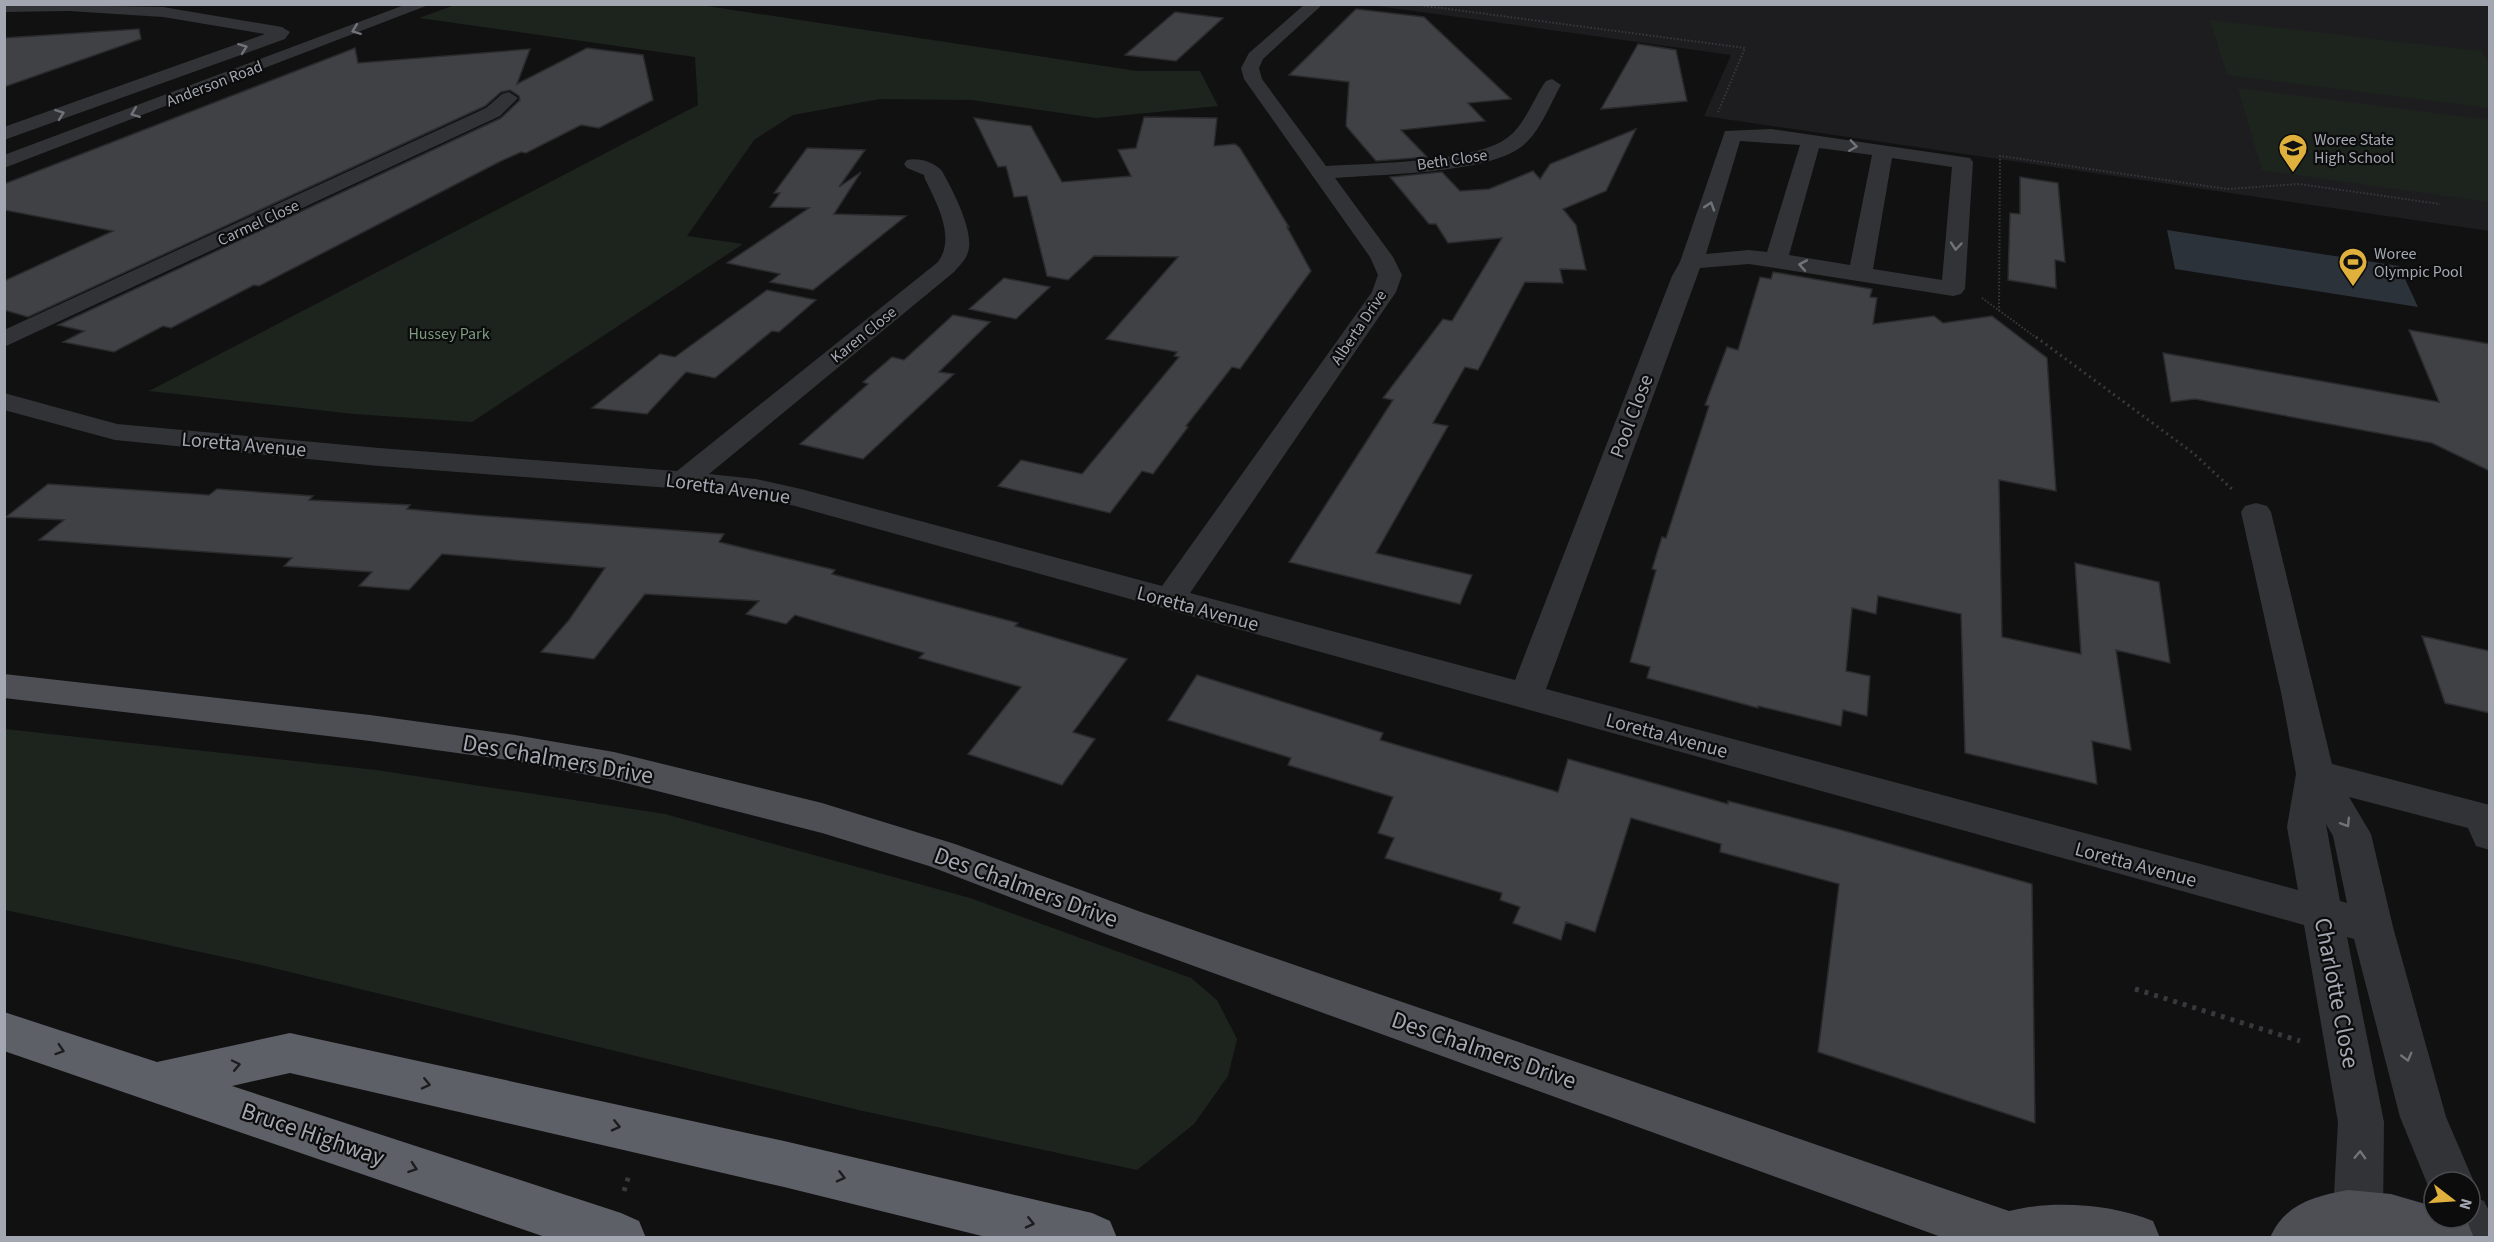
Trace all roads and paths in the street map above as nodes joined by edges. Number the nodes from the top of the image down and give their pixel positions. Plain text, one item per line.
1 (370, 4) edge
2 (423, 4) edge
3 (1315, 4) edge
4 (1410, 4) edge
5 (51, 5) edge
6 (4, 7) edge
7 (406, 11) junction
8 (291, 31) junction
9 (328, 41) junction
10 (1552, 85) dead end
11 (509, 98) dead end
12 (4, 134) edge
13 (1732, 135) junction
14 (1811, 140) junction
15 (1883, 150) junction
16 (4, 162) edge
17 (914, 164) dead end
18 (1319, 173) junction
19 (2440, 204) dead end
20 (1776, 260) junction
21 (1692, 262) junction
22 (1860, 274) junction
23 (1953, 289) junction
24 (1999, 311) junction
25 (4, 340) edge
26 (4, 401) edge
27 (684, 480) junction
28 (2256, 512) joint
29 (1170, 600) junction
30 (4, 686) edge
31 (1526, 696) junction
32 (2314, 774) junction
33 (2490, 835) edge
34 (2321, 915) junction
35 (2372, 927) junction
36 (2135, 989) dead end
37 (4, 1031) edge
38 (2301, 1049) dead end
39 (158, 1082) junction
40 (646, 1133) junction
41 (2445, 1170) edge
42 (2358, 1213) junction
43 (617, 1236) edge
44 (2013, 1236) edge
45 (1092, 1238) edge
46 (2135, 1238) edge
47 (2295, 1238) edge
48 (2449, 1238) edge

1 - 7 street
2 - 7 street, Anderson Road
3 - 18 street, Alberta Drive
4 - 13 path
5 - 6 street
5 - 8 street
7 -> 9 street, Anderson Road
8 - 9 street
12 -> 8 street, Anderson Road
9 -> 16 street, Anderson Road
10 - 18 street, Beth Close
11 - 25 street, Carmel Close
13 - 14 street
21 -> 13 street, Pool Close
14 -> 15 street
14 - 20 street
15 - 22 street
15 -> 23 street
17 - 27 street, Karen Close
18 - 29 street, Alberta Drive
19 - 24 path
20 - 21 street
22 -> 20 street
21 - 31 street, Pool Close
22 - 23 street
23 - 24 path
24 - 28 path
26 - 27 street, Loretta Avenue
27 - 29 street, Loretta Avenue
28 - 32 street, Charlotte Close
29 - 31 street, Loretta Avenue
30 - 44 main road, Des Chalmers Drive
31 - 34 street, Loretta Avenue
32 - 33 street
32 - 34 street, Charlotte Close
32 -> 35 street, Charlotte Close
34 - 35 street, Loretta Avenue
42 -> 34 street, Charlotte Close
35 -> 41 street, Charlotte Close
36 - 38 path
37 -> 39 highway, Bruce Highway
39 -> 40 highway
39 -> 43 highway, Bruce Highway
40 - 43 path
40 -> 45 highway
42 - 47 main road
42 - 48 main road
44 - 46 main road, Des Chalmers Drive

